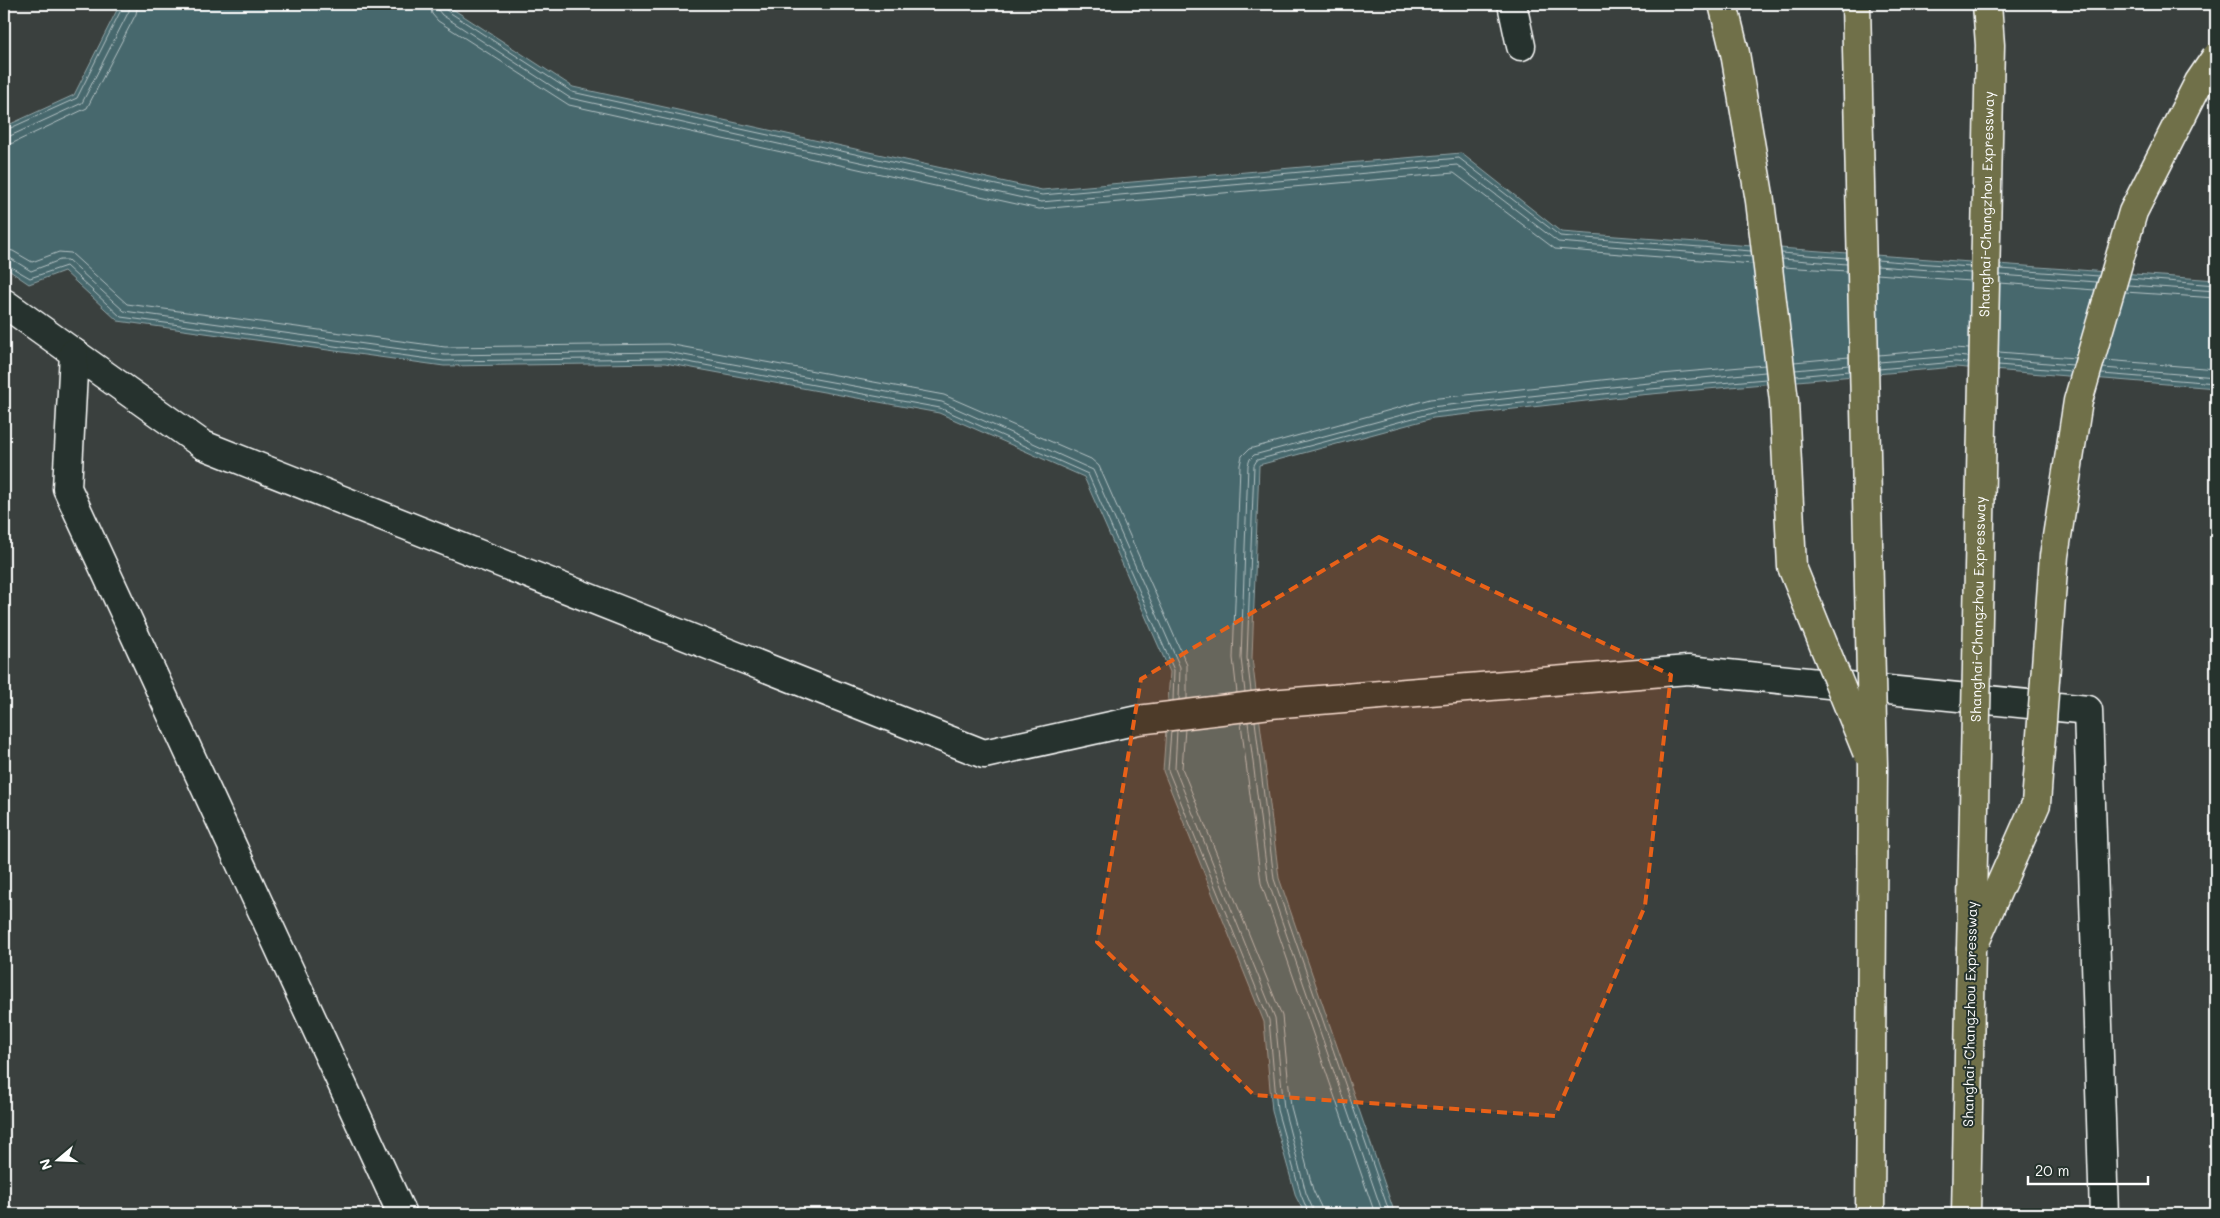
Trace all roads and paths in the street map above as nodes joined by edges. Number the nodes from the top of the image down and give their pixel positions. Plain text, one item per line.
1 (1512, 4) edge
2 (1723, 4) edge
3 (1856, 4) edge
4 (1987, 4) edge
5 (1520, 46) dead end
6 (2216, 57) edge
7 (4, 303) edge
8 (74, 353) junction
9 (1873, 767) junction
10 (1971, 950) junction
11 (402, 1214) edge
12 (1870, 1214) edge
13 (1966, 1214) edge
14 (2104, 1214) edge

1 - 5 street
2 - 9 highway, bridge
3 - 9 highway, bridge
4 - 10 highway, Shanghai-Changzhou Expressway, bridge
6 - 10 highway, bridge
7 - 8 street
8 - 11 street
8 - 14 street
9 - 12 highway, bridge
10 - 13 highway, Shanghai-Changzhou Expressway

